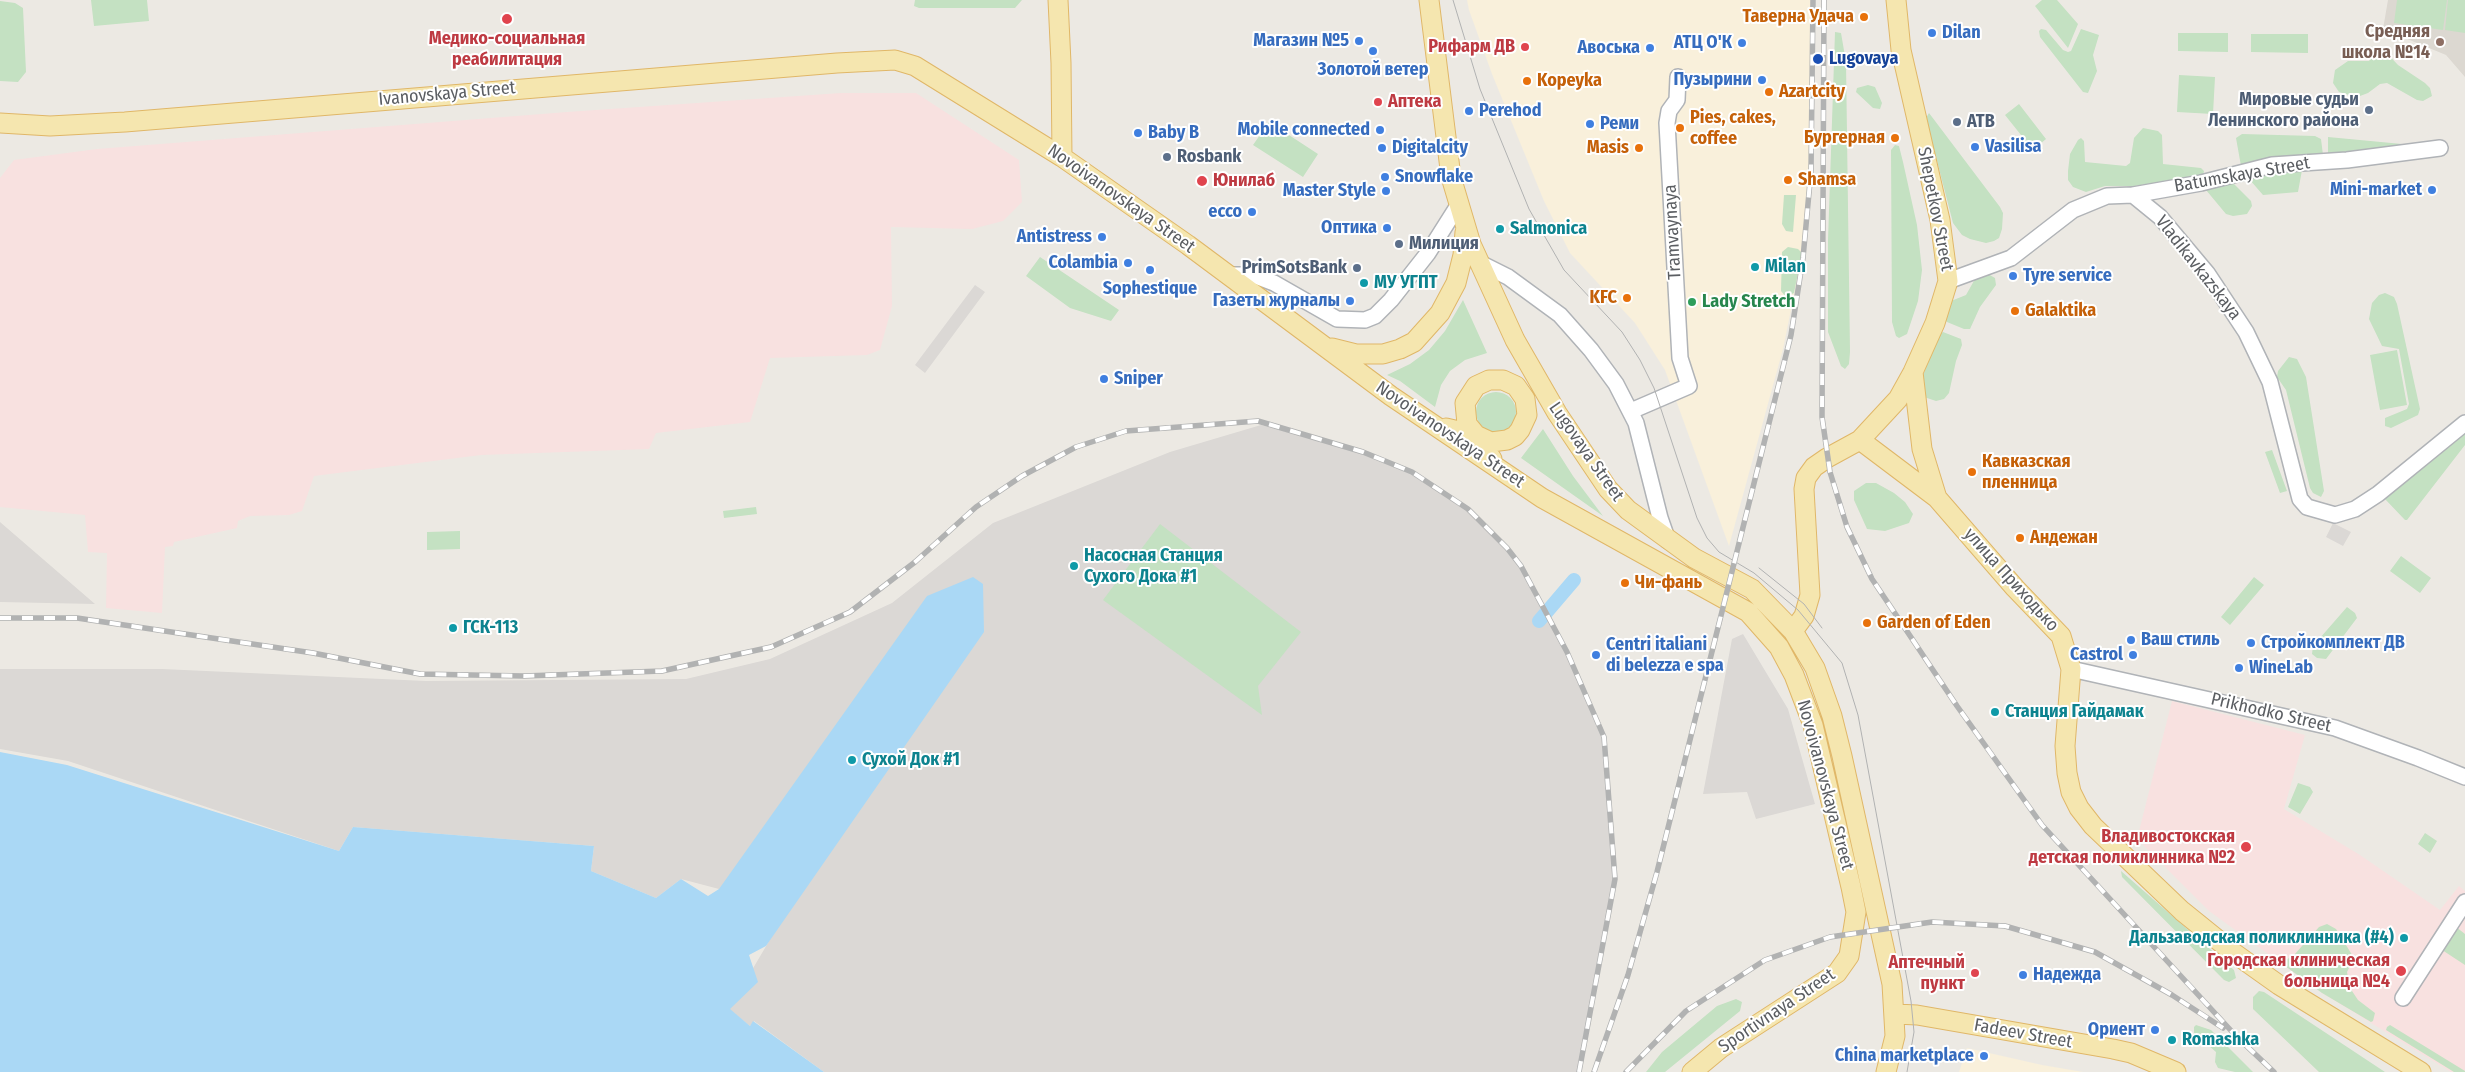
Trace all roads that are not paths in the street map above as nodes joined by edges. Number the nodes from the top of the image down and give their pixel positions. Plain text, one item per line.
1 (1058, 0) edge
2 (1429, 0) edge
3 (1897, 1) edge
4 (895, 60) joint
5 (1678, 77) dead end
6 (0, 123) edge
7 (2440, 148) dead end
8 (1062, 157) junction
9 (2133, 195) junction
10 (1459, 204) junction
11 (1466, 225) junction
12 (1478, 262) junction
13 (1229, 275) junction
14 (1948, 281) junction
15 (1515, 340) junction
16 (1321, 345) junction
17 (1913, 372) junction
18 (1520, 392) junction
19 (1631, 411) junction
20 (1557, 413) junction
21 (2465, 423) edge
22 (1438, 426) junction
23 (1476, 435) junction
24 (1860, 440) junction
25 (1498, 468) junction
26 (1937, 498) junction
27 (1669, 542) junction
28 (1792, 631) junction
29 (2072, 669) junction
30 (2465, 777) edge
31 (2465, 902) edge
32 (1856, 912) joint
33 (2403, 998) dead end
34 (1895, 1014) junction
35 (1692, 1072) edge
36 (1886, 1072) edge
37 (2176, 1072) edge
38 (2422, 1072) edge

1 - 8 main road
2 - 10 main road, Lugovaya Street
3 - 14 main road, Shepetkov Street
4 - 6 main road, Ivanovskaya Street
4 - 8 main road, Novoivanovskaya Street
5 - 19 street, Tramvaynaya
7 - 9 street, Batumskaya Street
8 - 13 main road, Novoivanovskaya Street
9 - 14 street
9 - 21 street, Vladikavkazskaya
10 - 11 main road, Lugovaya Street
10 - 13 street
11 - 12 main road, Lugovaya Street
11 - 16 main road
12 - 15 main road, Lugovaya Street
12 - 19 street
13 - 16 main road, Novoivanovskaya Street
14 - 17 main road, Shepetkov Street
15 - 18 main road
15 - 20 main road, Lugovaya Street
16 - 22 main road, Novoivanovskaya Street
17 - 24 main road, Shepetkov Street
17 - 26 main road, улица Приходько
18 - 20 main road
18 - 23 main road
18 - 23 main road
19 - 27 street
20 - 27 main road, Lugovaya Street
22 - 23 main road
22 - 25 main road, Novoivanovskaya Street
23 - 25 main road
24 - 26 main road, улица Приходько
24 - 28 main road, Shepetkov Street
25 - 32 main road, Novoivanovskaya Street
26 - 29 main road, улица Приходько
27 - 28 main road, Lugovaya Street
28 - 34 main road, Lugovaya Street
29 - 30 street, Prikhodko Street
29 - 38 main road
31 - 33 street
32 - 35 main road, Sportivnaya Street
34 - 36 main road
34 - 37 main road, Fadeev Street

